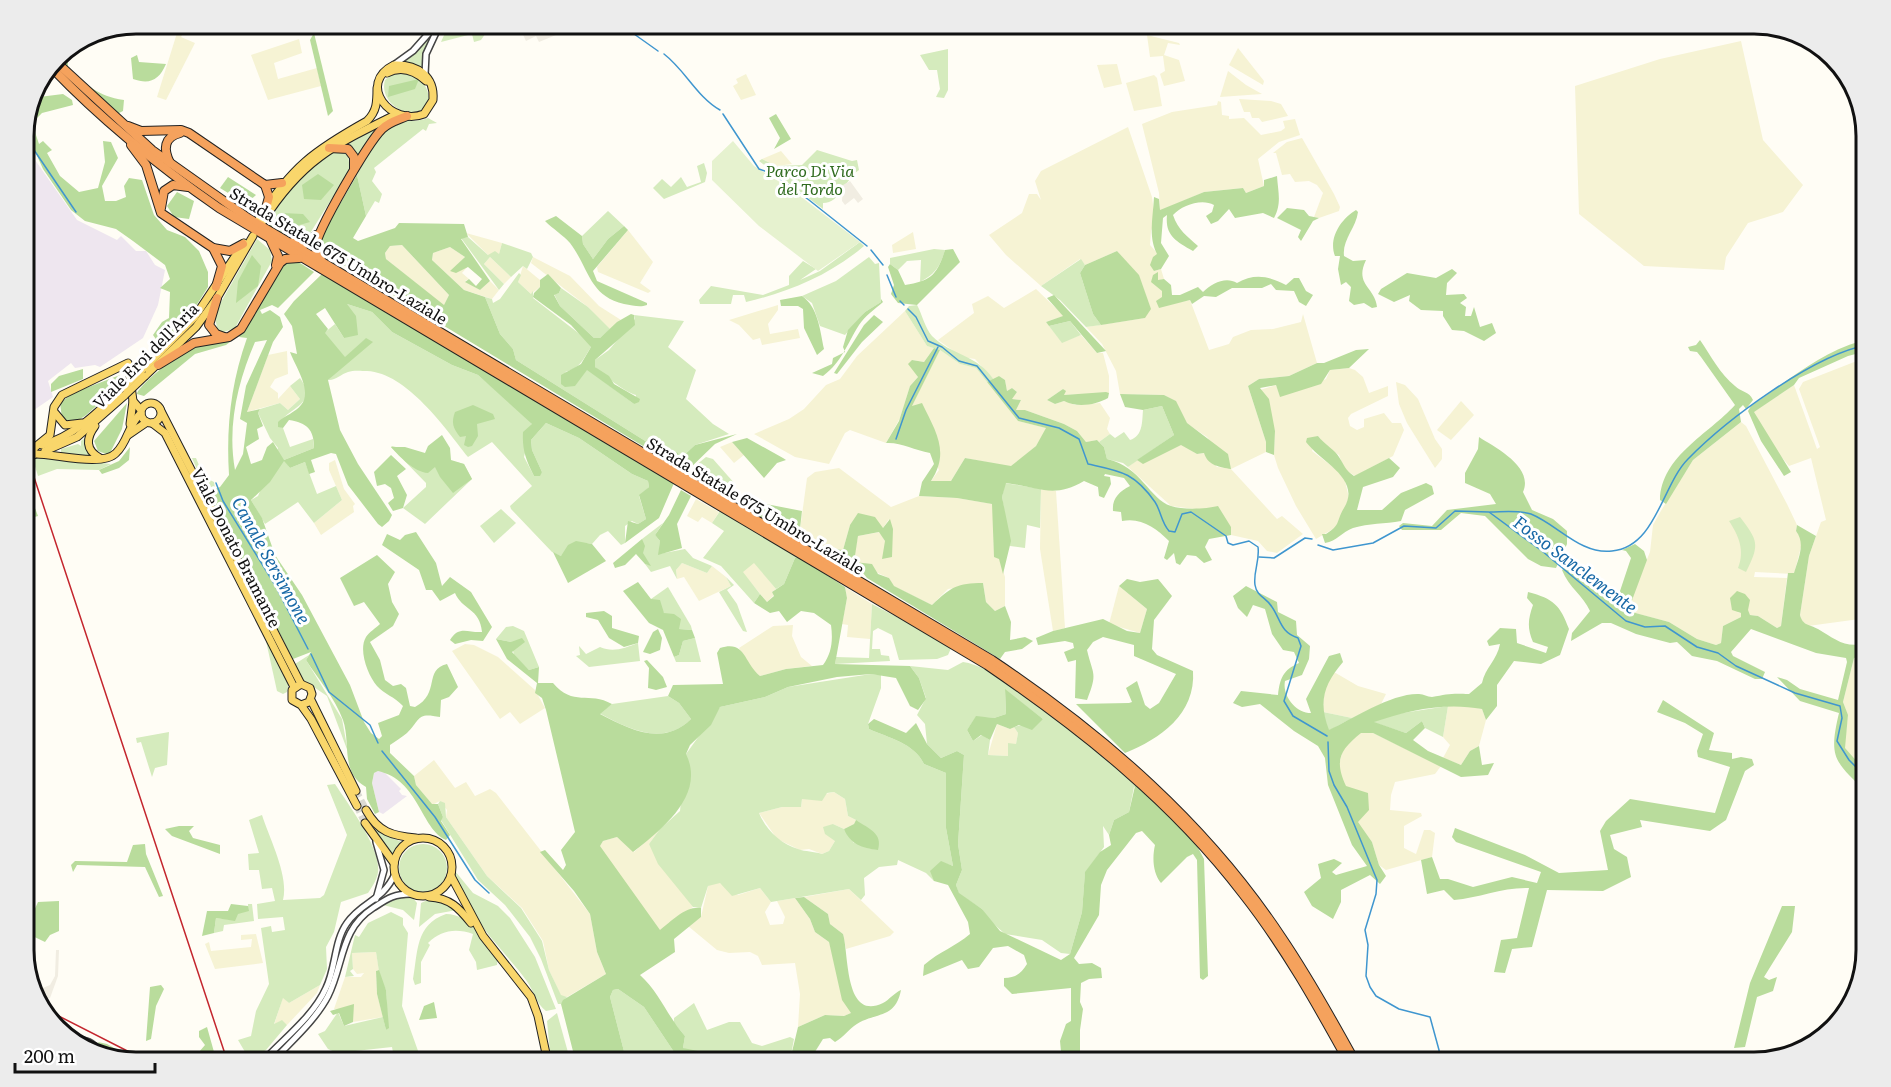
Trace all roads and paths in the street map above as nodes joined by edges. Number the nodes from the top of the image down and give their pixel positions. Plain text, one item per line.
1 (429, 34) edge
2 (435, 34) edge
3 (394, 65) junction
4 (61, 67) edge
5 (57, 73) edge
6 (425, 75) junction
7 (380, 78) junction
8 (432, 87) junction
9 (377, 88) junction
10 (397, 114) junction
11 (407, 117) junction
12 (117, 124) junction
13 (189, 133) junction
14 (329, 148) junction
15 (170, 164) junction
16 (353, 174) junction
17 (282, 183) junction
18 (265, 185) junction
19 (188, 187) junction
20 (266, 208) junction
21 (161, 213) junction
22 (319, 233) junction
23 (270, 239) junction
24 (288, 242) junction
25 (243, 244) junction
26 (213, 248) junction
27 (303, 259) junction
28 (320, 265) junction
29 (274, 270) junction
30 (332, 272) junction
31 (216, 287) junction
32 (217, 298) junction
33 (225, 338) junction
34 (158, 365) junction
35 (144, 373) junction
36 (128, 394) junction
37 (148, 404) junction
38 (160, 409) junction
39 (54, 411) junction
40 (141, 412) junction
41 (86, 421) junction
42 (98, 421) junction
43 (149, 422) junction
44 (130, 424) junction
45 (126, 436) junction
46 (35, 451) junction
47 (102, 459) junction
48 (302, 684) junction
49 (294, 687) junction
50 (311, 700) junction
51 (301, 705) junction
52 (356, 791) tunnel mouth
53 (357, 806) tunnel mouth
54 (366, 810) tunnel mouth
55 (365, 823) tunnel mouth
56 (374, 838) junction
57 (418, 838) junction
58 (394, 863) junction
59 (395, 874) junction
60 (451, 876) junction
61 (411, 894) junction
62 (424, 897) junction
63 (375, 900) junction
64 (483, 936) junction
65 (272, 1052) edge
66 (281, 1052) edge
67 (546, 1052) edge
68 (1343, 1052) edge
69 (1350, 1052) edge

1 - 3 street
2 - 6 street
3 - 6 main road
3 - 7 main road
4 - 12 highway, Strada Statale 675 Umbro-Laziale
5 - 12 highway, Strada Statale 675 Umbro-Laziale
6 - 8 main road
7 - 8 main road
7 - 9 main road
8 - 11 main road
9 - 10 main road
9 - 17 main road
10 - 11 main road
10 - 14 main road
11 - 16 highway
12 - 13 highway
12 - 15 highway, Strada Statale 675 Umbro-Laziale
12 - 19 highway, Strada Statale 675 Umbro-Laziale
12 - 21 highway
13 - 15 highway
13 - 18 highway
14 - 16 highway
14 - 20 main road
15 - 24 highway, Strada Statale 675 Umbro-Laziale
16 - 22 highway
17 - 18 highway
17 - 20 main road
18 - 20 highway
19 - 21 highway
19 - 23 highway, Strada Statale 675 Umbro-Laziale
21 - 26 highway
22 - 24 highway
22 - 28 highway
23 - 27 highway, Strada Statale 675 Umbro-Laziale
23 - 29 highway
24 - 28 highway, Strada Statale 675 Umbro-Laziale
25 - 26 highway
25 - 31 main road, Viale Eroi dell'Aria
25 - 32 main road, Viale Eroi dell'Aria
26 - 31 highway
27 - 28 highway, Strada Statale 675 Umbro-Laziale
27 - 29 highway
28 - 30 highway, Strada Statale 675 Umbro-Laziale
29 - 33 highway
30 - 68 highway, Strada Statale 675 Umbro-Laziale
30 - 69 highway, Strada Statale 675 Umbro-Laziale
31 - 35 main road, Viale Eroi dell'Aria
32 - 33 highway
32 - 34 main road, Viale Eroi dell'Aria
33 - 34 highway
34 - 35 main road, Viale Eroi dell'Aria
35 - 36 main road, Viale Eroi dell'Aria, bridge
36 - 37 main road
36 - 39 main road
36 - 40 main road, Viale Donato Bramante
36 - 41 main road, Viale Eroi dell'Aria
36 - 42 main road, Viale Eroi dell'Aria
36 - 44 main road
37 - 38 main road
37 - 40 main road
38 - 43 main road
38 - 48 main road, Viale Donato Bramante
39 - 41 main road
39 - 46 main road
40 - 43 main road, Viale Donato Bramante
40 - 44 main road
41 - 46 main road, Viale Eroi dell'Aria
42 - 46 main road, Viale Eroi dell'Aria
42 - 47 main road
43 - 45 main road
43 - 49 main road, Viale Donato Bramante
44 - 45 main road
45 - 47 main road
46 - 47 main road
48 - 49 main road
48 - 50 main road
49 - 51 main road
50 - 51 main road
50 - 52 main road
51 - 53 main road
54 - 57 main road
55 - 56 main road
56 - 58 main road
56 - 63 street
57 - 58 main road
57 - 60 main road
58 - 59 main road
59 - 61 main road
59 - 63 street
60 - 62 main road
60 - 64 main road
61 - 62 main road
61 - 66 street
62 - 64 main road
63 - 65 street
64 - 67 main road

